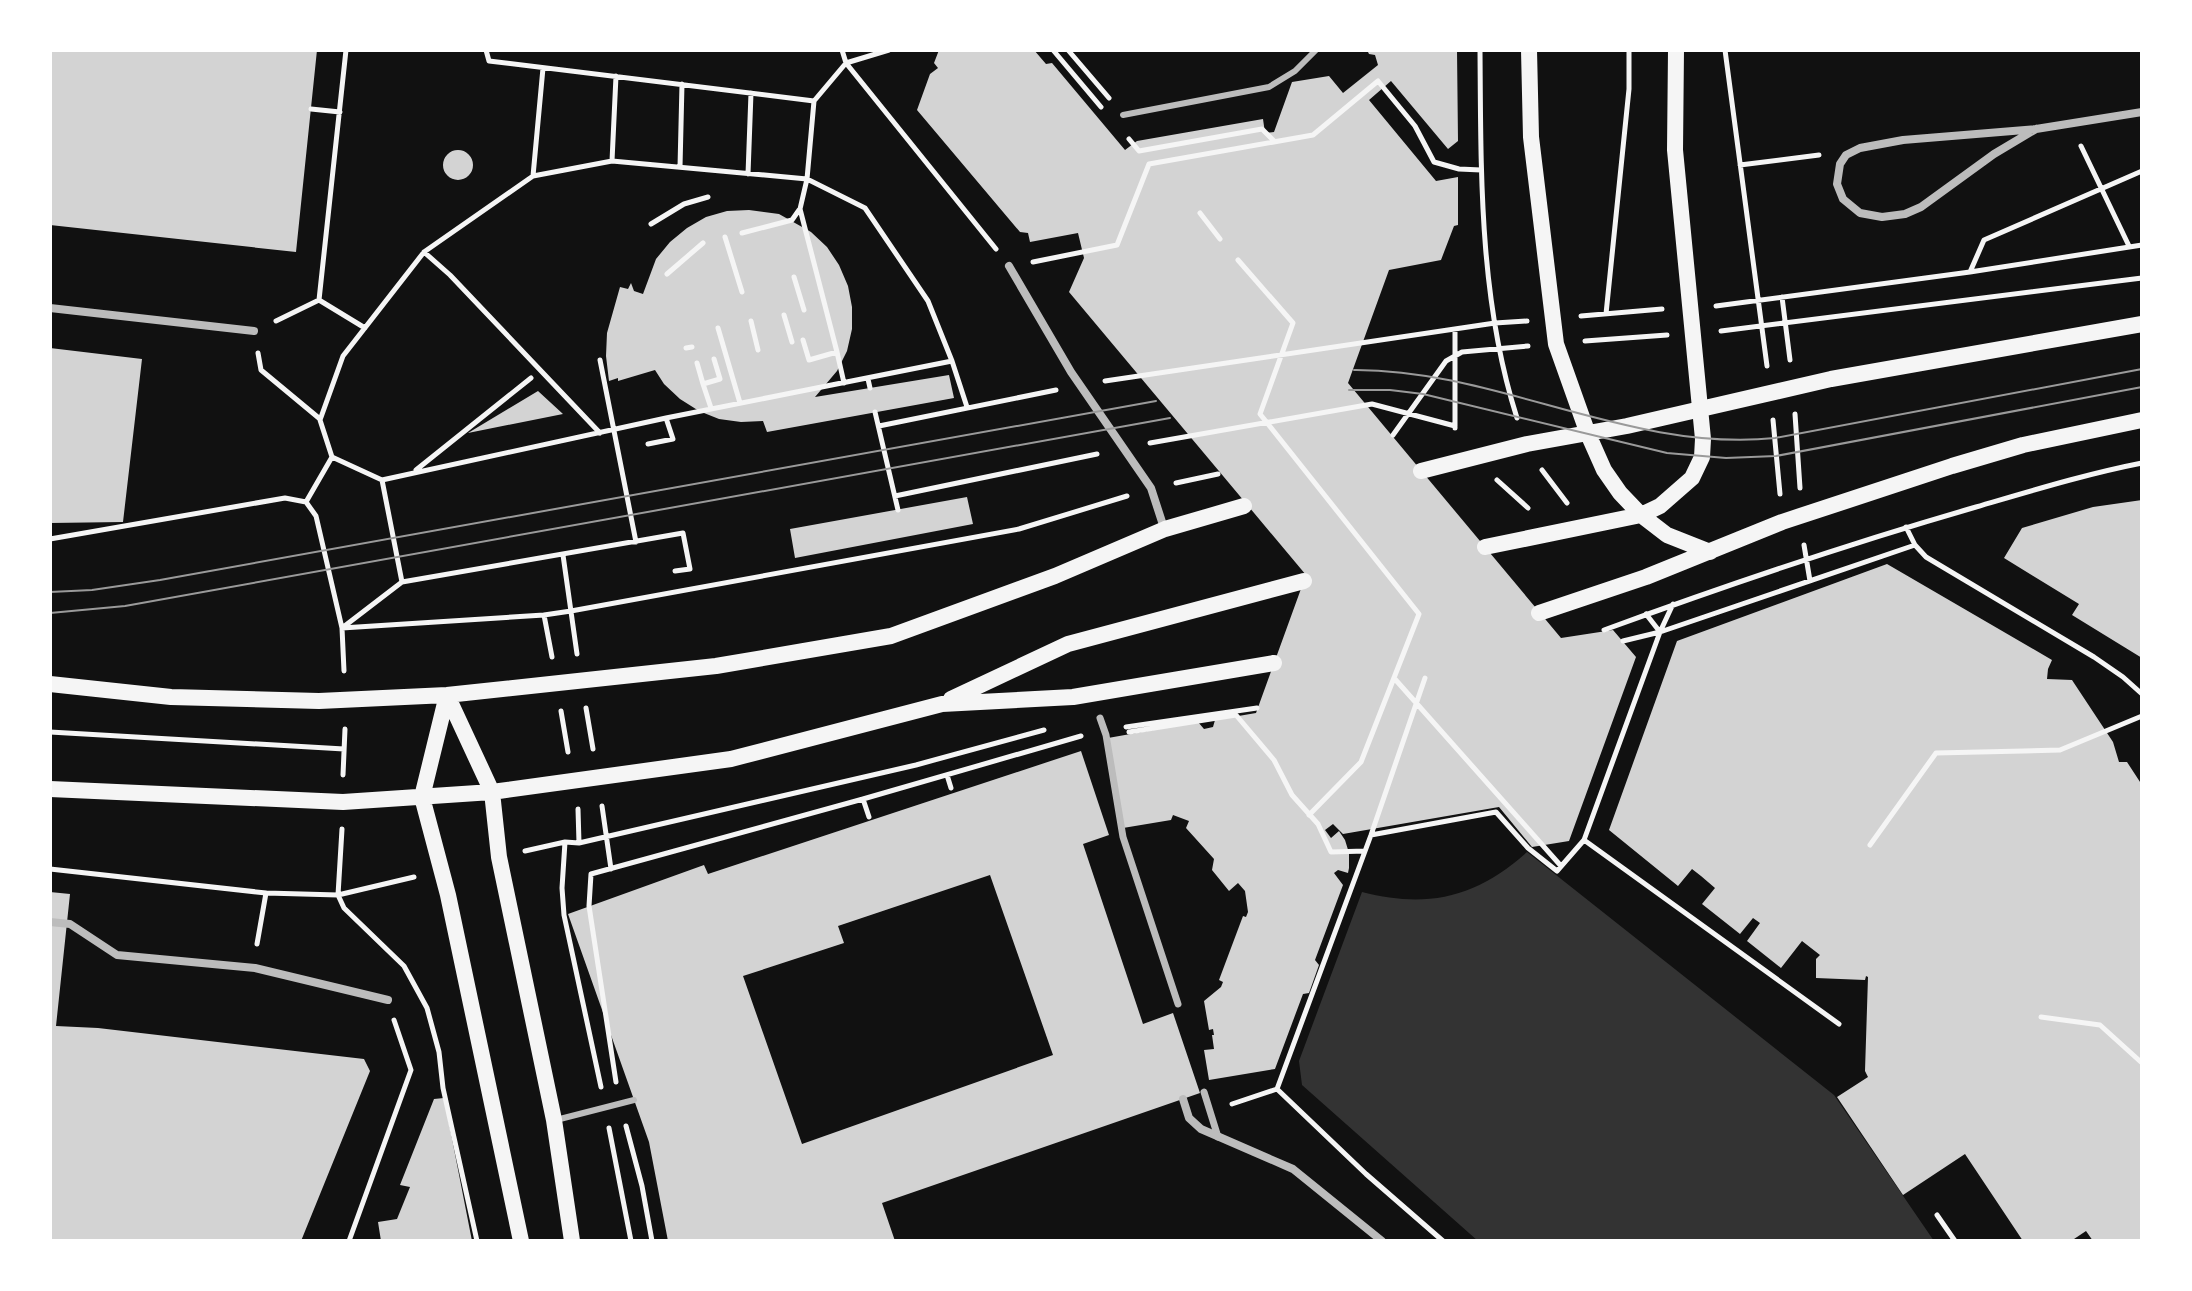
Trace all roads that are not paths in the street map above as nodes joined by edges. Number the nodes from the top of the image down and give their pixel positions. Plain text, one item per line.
1 (1316, 50) edge
2 (1529, 50) edge
3 (1676, 50) edge
4 (2142, 112) edge
5 (1123, 115) road end
6 (2036, 129) junction
7 (1009, 266) road end
8 (50, 308) edge
9 (2142, 324) edge
10 (254, 331) road end
11 (1700, 409) junction
12 (2142, 420) edge
13 (1588, 434) junction
14 (1421, 471) dead end
15 (1244, 506) dead end
16 (1641, 515) junction
17 (1165, 529) junction
18 (1485, 547) dead end
19 (1710, 552) junction
20 (1304, 581) dead end
21 (1539, 613) dead end
22 (1274, 663) dead end
23 (50, 684) edge
24 (447, 695) junction
25 (942, 704) junction
26 (1100, 718) road end
27 (50, 789) edge
28 (492, 792) junction
29 (422, 797) junction
30 (50, 922) edge
31 (388, 1000) road end
32 (1178, 1004) dead end
33 (1204, 1092) dead end
34 (1183, 1099) dead end
35 (634, 1100) dead end
36 (554, 1120) junction
37 (1218, 1137) junction
38 (521, 1241) edge
39 (572, 1241) edge
40 (1382, 1241) edge

1 - 5 lane
2 - 13 main road
3 - 11 main road
4 - 6 street
6 - 6 street
7 - 17 street
8 - 10 street
9 - 11 main road
11 - 13 main road
11 - 16 main road
12 - 19 main road
13 - 14 main road
13 - 16 main road
15 - 17 main road
16 - 18 main road
16 - 19 main road
17 - 24 main road
19 - 21 main road
20 - 25 main road
22 - 25 main road
23 - 24 main road
24 - 28 main road
24 - 29 main road
25 - 28 main road
26 - 32 street
27 - 29 main road
28 - 29 main road
28 - 36 main road
29 - 38 main road
30 - 31 street
33 - 37 street
34 - 37 street
35 - 36 lane
36 - 39 main road
37 - 40 street

